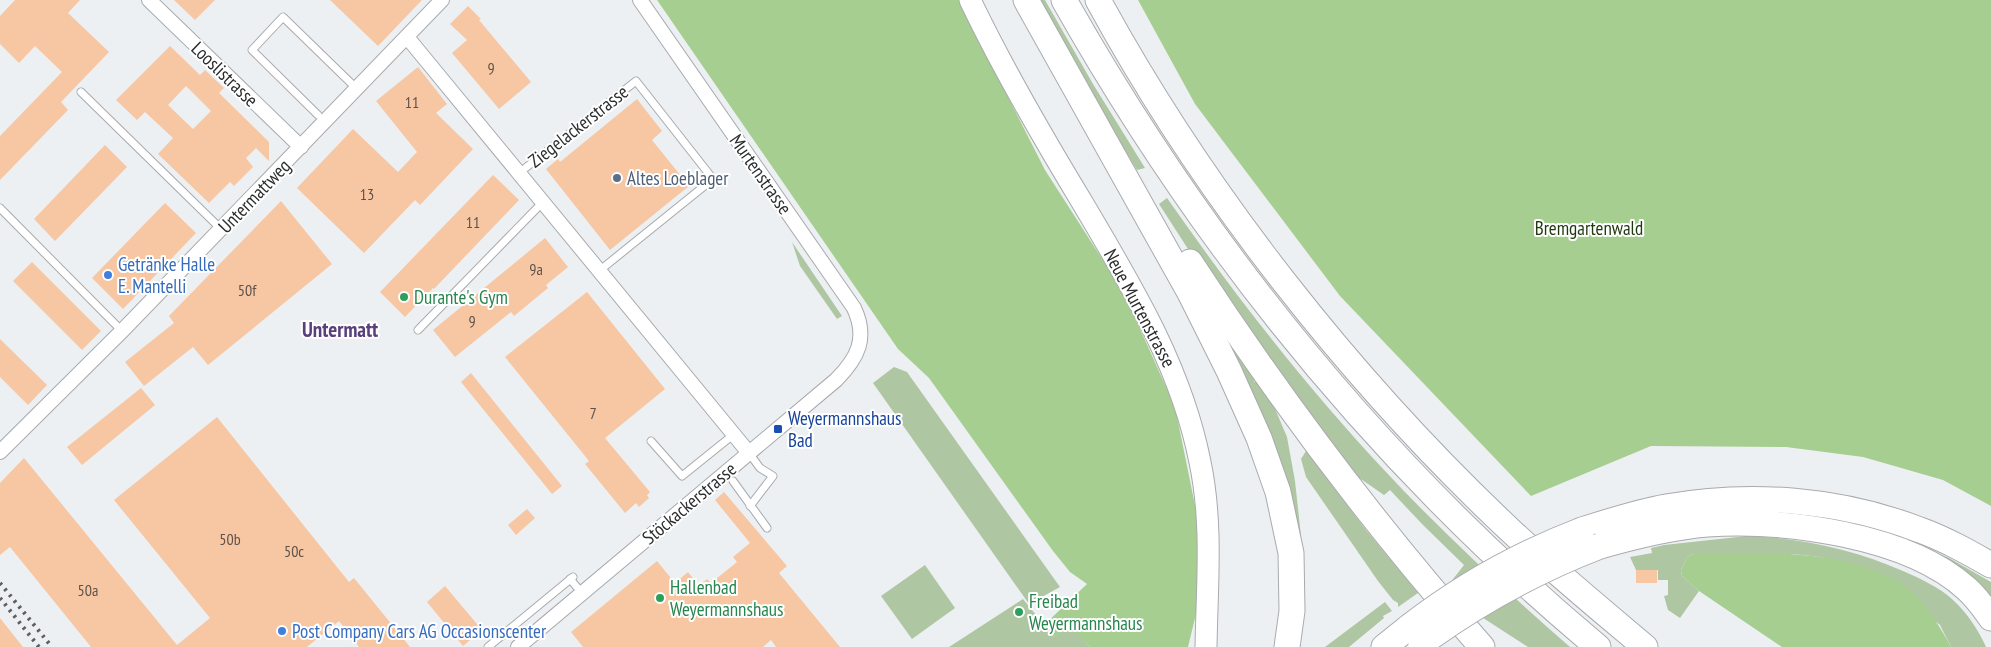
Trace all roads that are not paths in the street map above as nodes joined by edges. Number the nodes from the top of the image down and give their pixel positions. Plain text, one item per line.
1 (150, 0) edge
2 (442, 0) edge
3 (640, 0) edge
4 (970, 0) edge
5 (1026, 0) edge
6 (1064, 0) edge
7 (1098, 0) edge
8 (407, 37) junction
9 (357, 89) junction
10 (81, 92) dead end
11 (1086, 106) junction
12 (318, 115) dead end
13 (301, 147) junction
14 (519, 173) junction
15 (542, 202) junction
16 (0, 208) edge
17 (222, 229) junction
18 (598, 272) junction
19 (418, 330) dead end
20 (122, 331) junction
21 (855, 355) joint
22 (733, 435) junction
23 (651, 440) dead end
24 (0, 452) edge
25 (748, 454) junction
26 (733, 481) dead end
27 (750, 506) junction
28 (767, 528) dead end
29 (1591, 538) junction
30 (1991, 565) edge
31 (582, 593) junction
32 (1991, 618) edge
33 (1416, 639) edge
34 (488, 647) edge
35 (518, 647) edge
36 (1206, 647) edge
37 (1287, 647) edge
38 (1384, 647) edge
39 (1482, 647) edge
40 (1598, 647) edge
41 (1645, 647) edge

1 - 13 street, Looslistrasse
2 - 8 street, Untermattweg
3 - 21 street, Murtenstrasse
4 - 36 main road, Neue Murtenstrasse
5 - 11 highway
6 - 40 highway
7 - 41 highway
8 - 9 street, Untermattweg
8 - 14 street, Ziegelackerstrasse
9 - 12 lane
9 - 13 street, Untermattweg
10 - 17 lane
11 - 37 highway
11 - 39 highway
13 - 17 street, Untermattweg
14 - 15 street, Ziegelackerstrasse
14 - 18 lane, Ziegelackerstrasse
15 - 18 street, Ziegelackerstrasse
15 - 19 lane
16 - 20 lane
17 - 20 street, Untermattweg
18 - 22 street, Ziegelackerstrasse
20 - 24 street, Untermattweg
21 - 25 street, Stöckackerstrasse
22 - 23 lane
22 - 25 street, Ziegelackerstrasse
25 - 27 lane
25 - 31 street, Stöckackerstrasse
26 - 27 lane
27 - 28 lane
29 - 30 highway
29 - 32 highway
29 - 33 highway, bridge
31 - 34 lane
31 - 35 street, Stöckackerstrasse
33 - 38 highway

